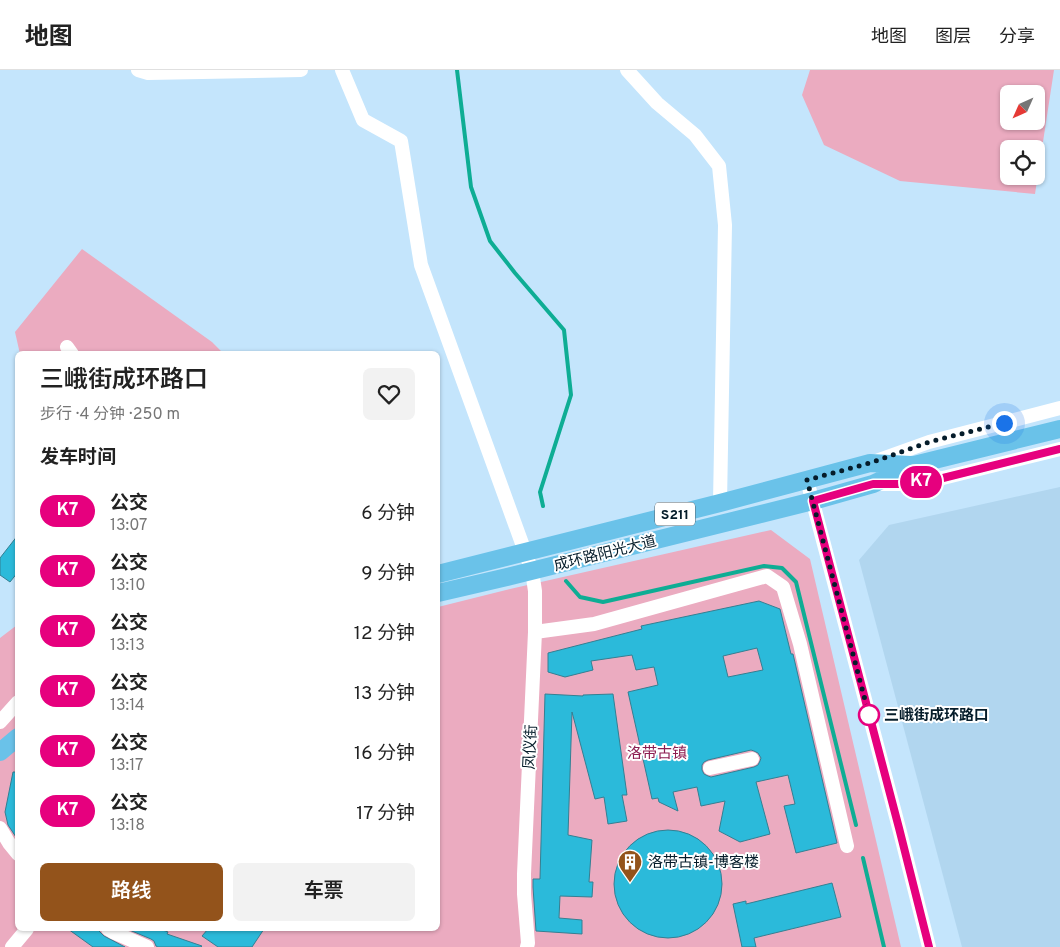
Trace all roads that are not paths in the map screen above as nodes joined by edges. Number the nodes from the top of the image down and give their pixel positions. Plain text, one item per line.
1 (301, 70) edge
2 (342, 70) edge
3 (627, 70) edge
4 (144, 71) edge
5 (1060, 408) edge
6 (1060, 429) edge
7 (1060, 449) edge
8 (870, 463) junction
9 (914, 465) junction
10 (807, 480) junction
11 (873, 484) junction
12 (813, 501) junction
13 (720, 503) junction
14 (526, 552) junction
15 (532, 571) junction
16 (440, 574) edge
17 (440, 593) edge
18 (535, 632) junction
19 (15, 705) edge
20 (0, 722) edge
21 (15, 740) edge
22 (0, 752) edge
23 (752, 759) dead end
24 (710, 768) dead end
25 (0, 828) edge
26 (847, 846) dead end
27 (15, 850) edge
28 (25, 931) edge
29 (111, 931) edge
30 (531, 946) edge
31 (12, 947) edge
32 (147, 947) edge
33 (929, 947) edge

1 - 4 street
2 - 14 street, 凤仪街
3 - 13 street
5 - 8 street
6 - 9 main road, 成环路阳光大道 / S211
7 - 11 street
8 - 9 main road, 成环路阳光大道 / S211
8 - 10 main road, 成环路阳光大道 / S211
9 - 11 main road, 成环路阳光大道 / S211
10 - 12 street
10 - 13 main road, 成环路阳光大道 / S211
11 - 12 main road, 成环路阳光大道 / S211
12 - 15 main road, 成环路阳光大道 / S211
12 - 33 street
13 - 14 main road, 成环路阳光大道 / S211
14 - 15 street, 凤仪街
14 - 16 main road, 成环路阳光大道 / S211
15 - 17 main road, 成环路阳光大道 / S211
15 - 18 street, 凤仪街
18 - 26 street
18 - 30 street, 凤仪街
19 - 20 street
21 - 22 main road
23 - 24 street
25 - 27 street
28 - 31 street
29 - 32 street

